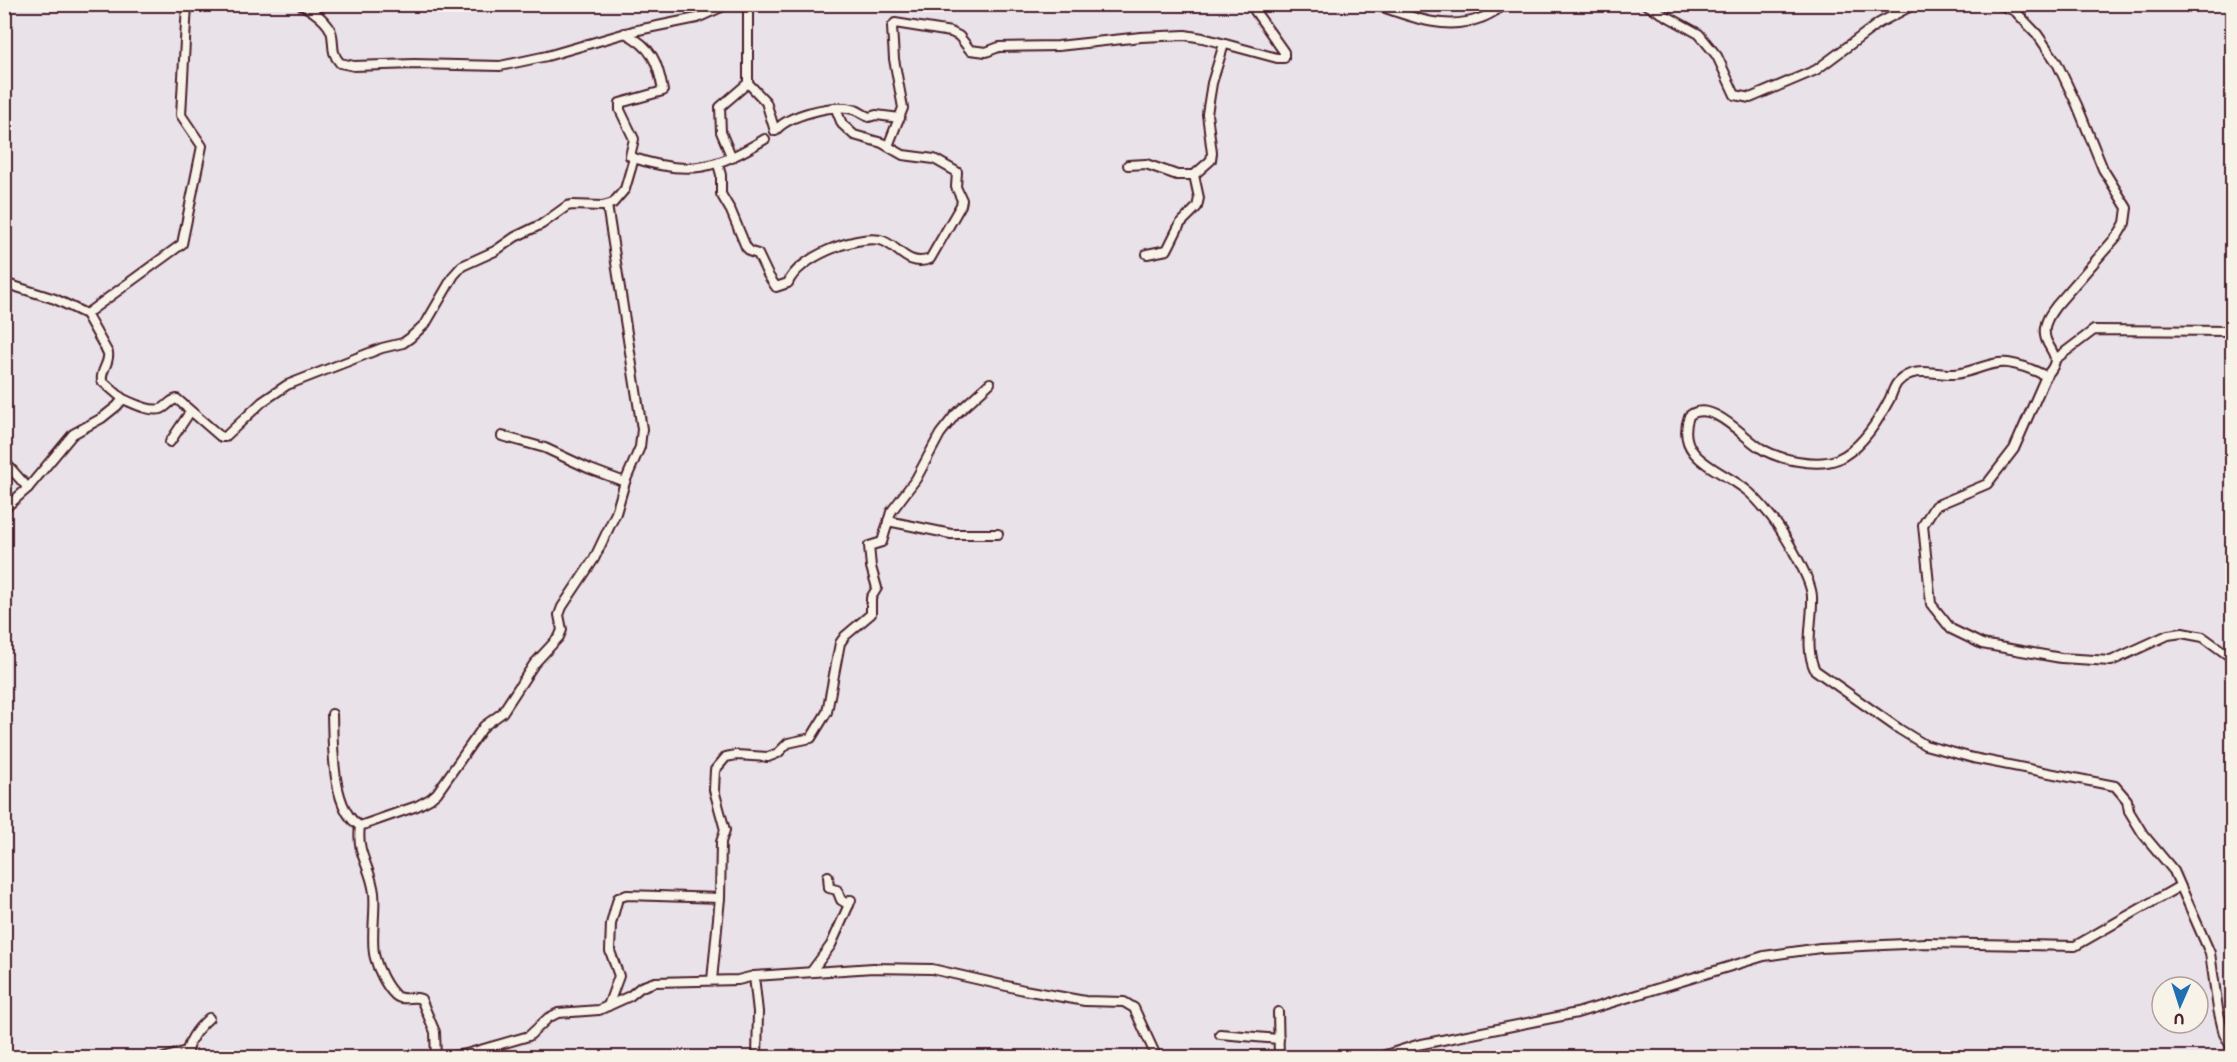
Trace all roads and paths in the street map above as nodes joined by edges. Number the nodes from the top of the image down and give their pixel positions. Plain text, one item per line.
1 (187, 4) edge
2 (299, 4) edge
3 (728, 4) edge
4 (748, 4) edge
5 (1250, 4) edge
6 (1374, 4) edge
7 (1506, 4) edge
8 (1645, 4) edge
9 (1915, 4) edge
10 (1998, 4) edge
11 (626, 33) junction
12 (1224, 44) junction
13 (748, 83) junction
14 (836, 109) junction
15 (900, 118) junction
16 (765, 139) dead end
17 (888, 146) junction
18 (634, 158) junction
19 (732, 158) junction
20 (718, 164) junction
21 (1128, 165) dead end
22 (1194, 175) junction
23 (608, 206) junction
24 (1147, 254) dead end
25 (4, 283) edge
26 (86, 314) junction
27 (2232, 331) edge
28 (2057, 358) junction
29 (2046, 376) junction
30 (990, 383) dead end
31 (123, 399) junction
32 (190, 412) junction
33 (502, 436) dead end
34 (170, 442) dead end
35 (4, 461) edge
36 (625, 482) junction
37 (28, 488) junction
38 (4, 509) edge
39 (888, 521) junction
40 (998, 534) dead end
41 (2232, 658) edge
42 (332, 714) dead end
43 (360, 826) junction
44 (828, 876) dead end
45 (2180, 886) junction
46 (720, 898) junction
47 (811, 972) junction
48 (754, 976) junction
49 (712, 980) junction
50 (608, 1006) junction
51 (1278, 1012) dead end
52 (209, 1018) dead end
53 (1220, 1034) dead end
54 (1279, 1039) junction
55 (2232, 1048) edge
56 (187, 1054) edge
57 (164, 1058) edge
58 (436, 1058) edge
59 (442, 1058) edge
60 (757, 1058) edge
61 (1157, 1058) edge
62 (1279, 1058) edge
63 (1377, 1058) edge

1 - 26 street
2 - 11 street
3 - 11 street
4 - 13 street
5 - 12 street
6 - 7 street
8 - 9 street
10 - 28 street
11 - 18 street
12 - 15 street
12 - 22 street
13 - 14 street
13 - 19 street
14 - 15 street
14 - 17 street
15 - 17 street
16 - 19 street
17 - 20 street
18 - 20 street
18 - 23 street
19 - 20 street
21 - 22 street
22 - 24 street
23 - 32 street
23 - 36 street
25 - 26 street
26 - 31 street
27 - 28 street
28 - 29 street
29 - 41 street
29 - 45 street
30 - 39 street
31 - 32 street
31 - 37 street
32 - 34 street
33 - 36 street
35 - 37 street
36 - 43 street
37 - 38 street
39 - 40 street
39 - 46 street
42 - 43 street
43 - 58 street
44 - 47 street
45 - 55 street
45 - 63 street
46 - 49 street
46 - 50 street
47 - 48 street
47 - 61 street
48 - 49 street
48 - 60 street
49 - 50 street
50 - 59 street
51 - 54 street
52 - 56 street
53 - 54 street
54 - 62 street
56 - 57 street

